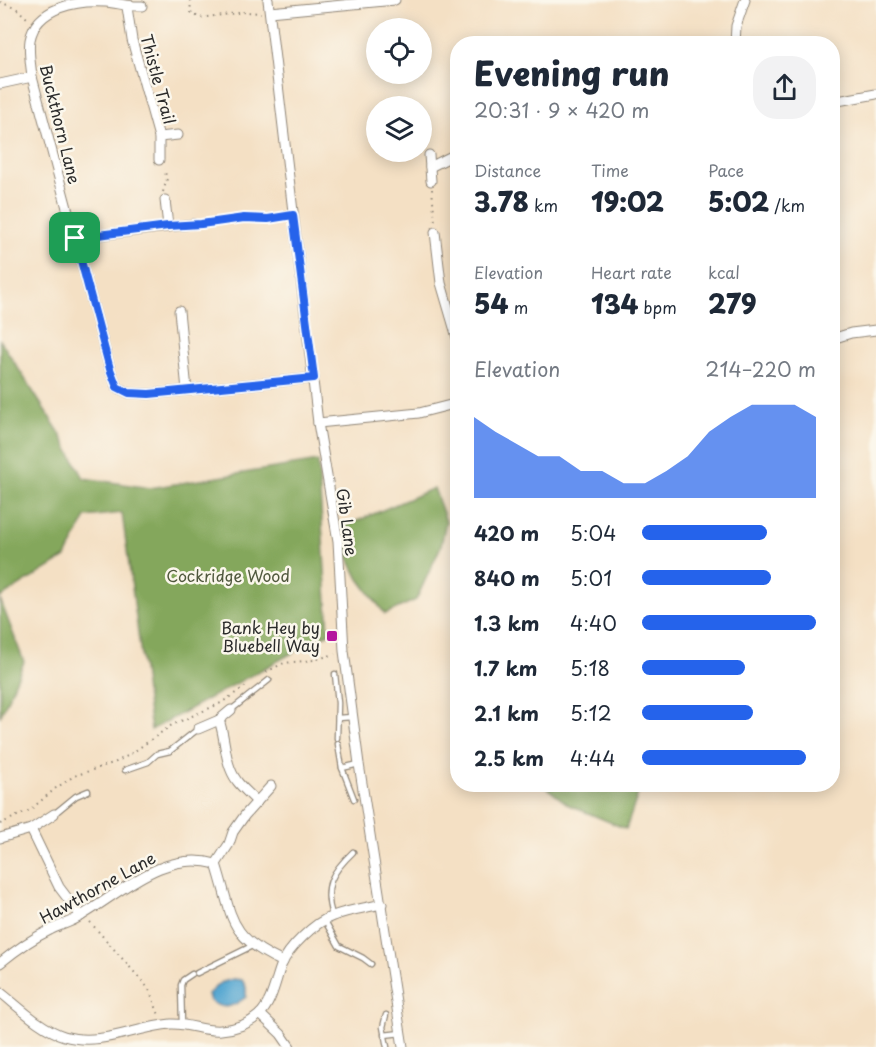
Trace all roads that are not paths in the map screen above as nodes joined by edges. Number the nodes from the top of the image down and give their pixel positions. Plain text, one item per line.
1 (268, 0) edge
2 (395, 0) edge
3 (746, 0) edge
4 (142, 6) dead end
5 (128, 7) junction
6 (270, 12) junction
7 (735, 36) edge
8 (33, 77) junction
9 (0, 84) edge
10 (876, 94) edge
11 (840, 101) edge
12 (178, 135) dead end
13 (159, 136) junction
14 (450, 157) edge
15 (159, 160) road end
16 (430, 162) edge
17 (430, 167) junction
18 (430, 181) road end
19 (165, 200) road end
20 (194, 224) road end
21 (168, 226) junction
22 (435, 232) road end
23 (75, 238) junction
24 (178, 311) dead end
25 (450, 314) edge
26 (876, 330) edge
27 (840, 336) edge
28 (314, 378) junction
29 (187, 390) junction
30 (450, 405) edge
31 (318, 423) junction
32 (335, 674) dead end
33 (269, 680) dead end
34 (231, 710) joint
35 (353, 717) junction
36 (338, 718) junction
37 (219, 720) junction
38 (198, 729) joint
39 (359, 764) junction
40 (342, 768) junction
41 (125, 770) dead end
42 (271, 786) dead end
43 (88, 791) dead end
44 (354, 799) dead end
45 (257, 802) junction
46 (54, 814) joint
47 (31, 829) junction
48 (0, 838) edge
49 (354, 852) dead end
50 (216, 864) junction
51 (382, 904) junction
52 (82, 915) junction
53 (329, 918) junction
54 (252, 946) junction
55 (282, 962) junction
56 (0, 963) edge
57 (371, 964) dead end
58 (0, 992) edge
59 (260, 1014) junction
60 (386, 1015) dead end
61 (182, 1025) junction
62 (401, 1033) junction
63 (384, 1035) junction
64 (88, 1043) edge
65 (290, 1047) edge
66 (387, 1047) edge
67 (403, 1047) edge

1 - 6 street, Gib Lane
2 - 6 street
3 - 7 street
4 - 5 street
5 - 8 street, Buckthorn Lane
5 - 13 street, Thistle Trail
6 - 28 street, Gib Lane
8 - 9 street
8 - 23 street, Buckthorn Lane
10 - 11 street
12 - 13 street
13 - 15 street, Thistle Trail
14 - 17 street
16 - 17 street
17 - 18 street
19 - 21 street
20 - 21 street
21 - 23 street
22 - 25 street
23 - 29 street, Buckthorn Lane
24 - 29 street
26 - 27 street
28 - 29 street, Buckthorn Lane
28 - 31 street, Gib Lane
30 - 31 street
31 - 35 street, Gib Lane
32 - 36 lane
33 - 34 lane
34 - 37 street
35 - 36 lane
35 - 39 street, Gib Lane
36 - 40 lane
37 - 38 street
37 - 45 street
38 - 41 lane
39 - 40 lane
39 - 51 street, Gib Lane
40 - 44 lane
42 - 45 street
43 - 46 lane
45 - 50 street
46 - 47 street
47 - 48 street
47 - 52 street
49 - 53 lane
50 - 52 street, Hawthorne Lane
50 - 54 street
51 - 53 street
51 - 62 street, Gib Lane
52 - 56 street, Hawthorne Lane
53 - 55 street
53 - 57 lane
54 - 55 street
54 - 61 lane
55 - 59 street
58 - 64 street
59 - 61 street
59 - 65 street
60 - 63 lane
61 - 64 street
62 - 63 lane
62 - 67 street, Gib Lane
63 - 66 lane

